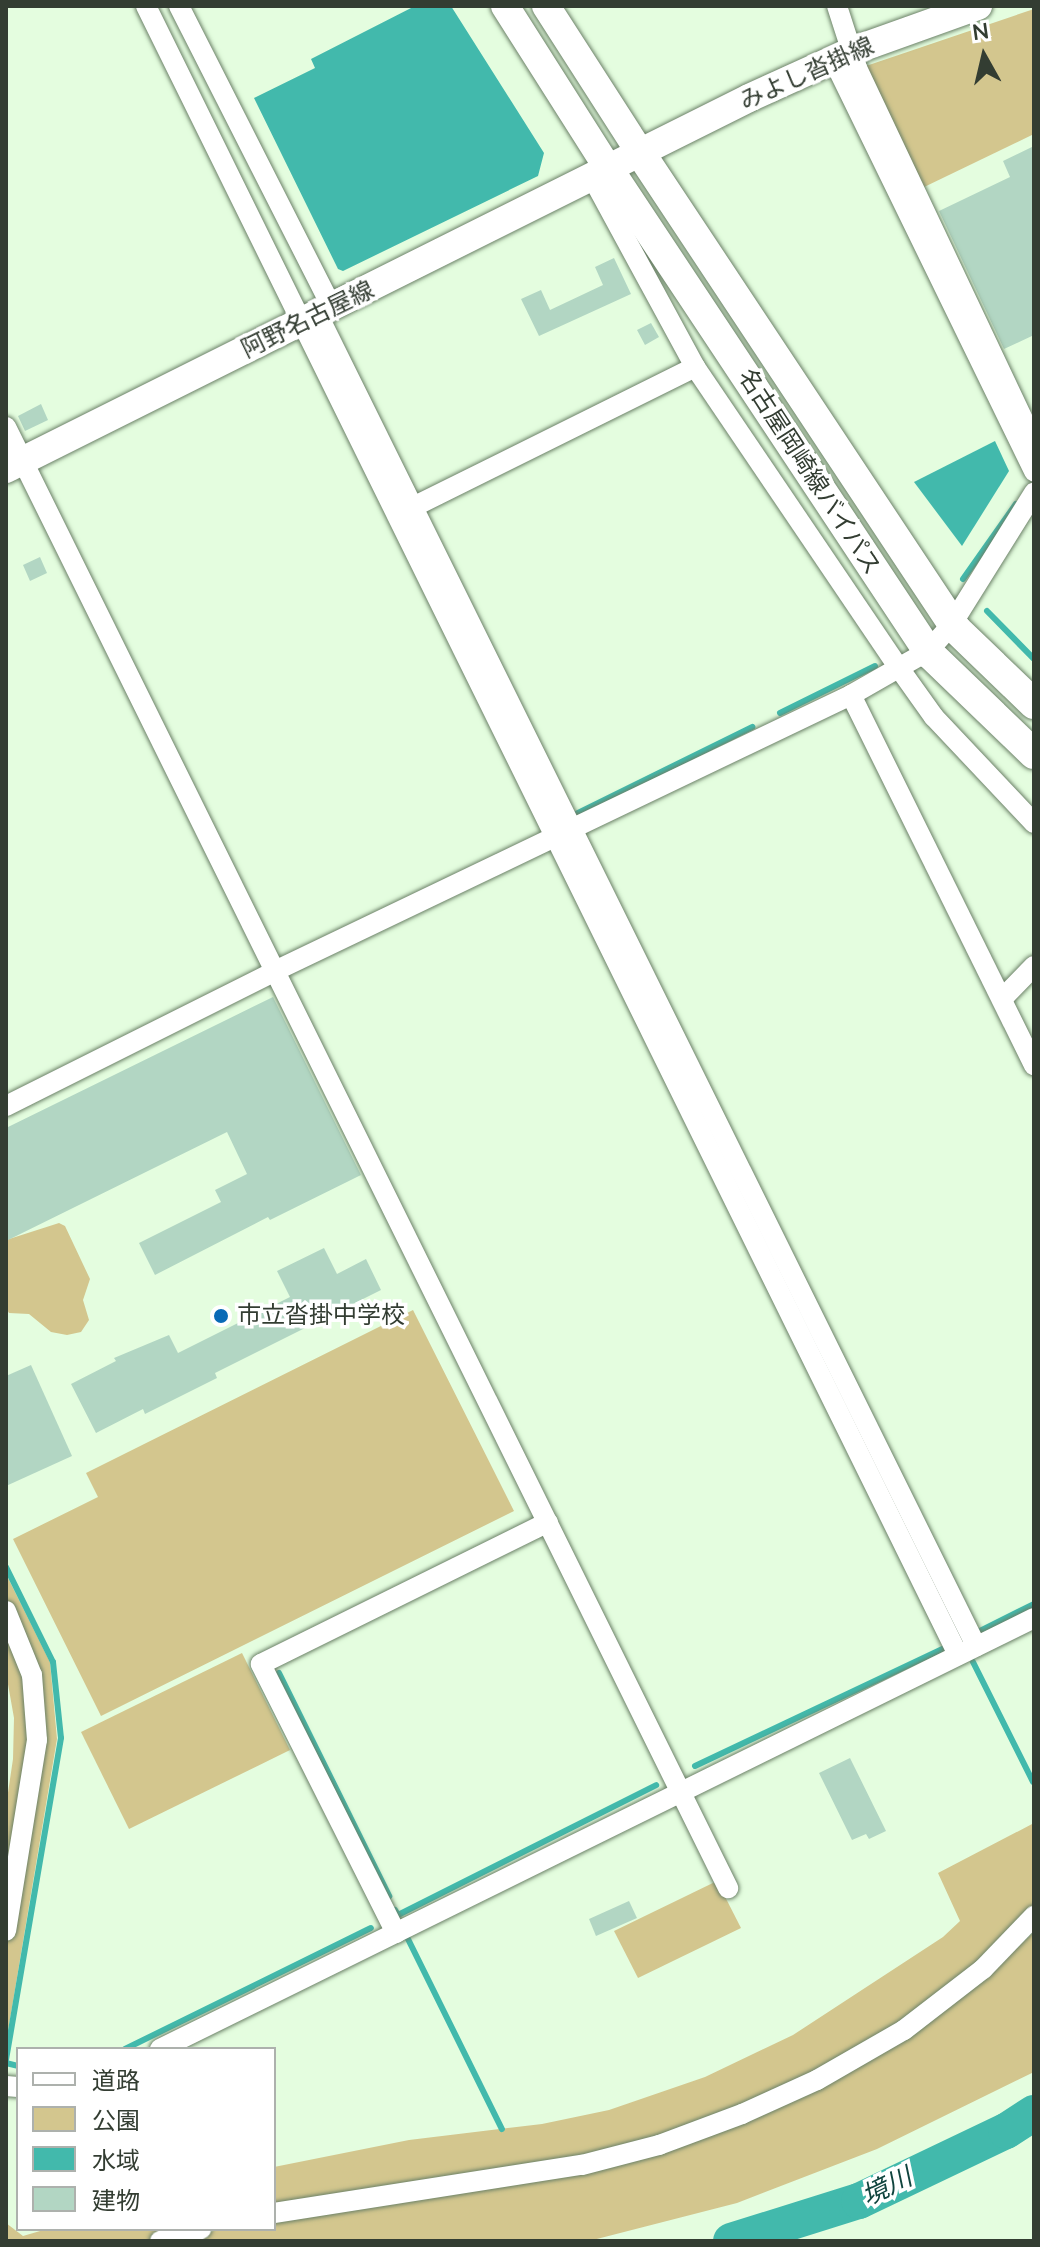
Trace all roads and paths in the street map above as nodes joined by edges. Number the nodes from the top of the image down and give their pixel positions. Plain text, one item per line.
1 (146, 6) edge
2 (179, 6) edge
3 (505, 6) edge
4 (546, 6) edge
5 (837, 6) edge
6 (978, 6) edge
7 (843, 55) junction
8 (641, 154) junction
9 (601, 174) junction
10 (317, 315) junction
11 (695, 367) junction
12 (6, 427) edge
13 (1034, 442) edge
14 (14, 464) edge
15 (1034, 472) edge
16 (1033, 496) edge
17 (413, 507) junction
18 (952, 624) junction
19 (928, 651) junction
20 (899, 668) junction
21 (851, 695) junction
22 (1034, 704) edge
23 (1034, 754) edge
24 (1034, 823) edge
25 (564, 832) junction
26 (1034, 966) edge
27 (277, 970) junction
28 (1002, 999) junction
29 (1034, 1065) edge
30 (8, 1102) edge
31 (548, 1522) junction
32 (6, 1611) edge
33 (1034, 1618) edge
34 (967, 1651) junction
35 (680, 1792) junction
36 (728, 1888) dead end
37 (1034, 1916) edge
38 (6, 1931) edge
39 (396, 1933) junction
40 (164, 2047) edge
41 (276, 2213) edge
42 (194, 2231) edge
43 (160, 2241) edge

1 - 10 street
2 - 10 street
3 - 9 main road
4 - 8 main road
5 - 7 street
6 - 7 main road, みよし沓掛線
7 - 8 main road, みよし沓掛線
7 - 13 street
7 - 15 street
8 - 9 main road, 阿野名古屋線
8 - 18 main road, 名古屋岡崎線バイパス
9 - 10 main road, 阿野名古屋線
9 - 11 street
9 - 19 main road, 名古屋岡崎線バイパス
10 - 14 main road, 阿野名古屋線
10 - 17 street
10 - 25 street
11 - 17 street
11 - 20 street
12 - 14 street
14 - 27 street
16 - 18 street
17 - 25 street
18 - 19 street
18 - 22 main road, 名古屋岡崎線バイパス
19 - 20 street
19 - 23 main road, 名古屋岡崎線バイパス
20 - 21 street
20 - 24 street
21 - 25 street
21 - 28 street
25 - 27 street
25 - 34 street
26 - 28 street
27 - 30 street
27 - 31 street
28 - 29 street
31 - 35 street
31 - 39 street
32 - 38 street
33 - 34 street
34 - 35 street
35 - 36 street
35 - 39 street
37 - 41 street
39 - 40 street
42 - 43 street

